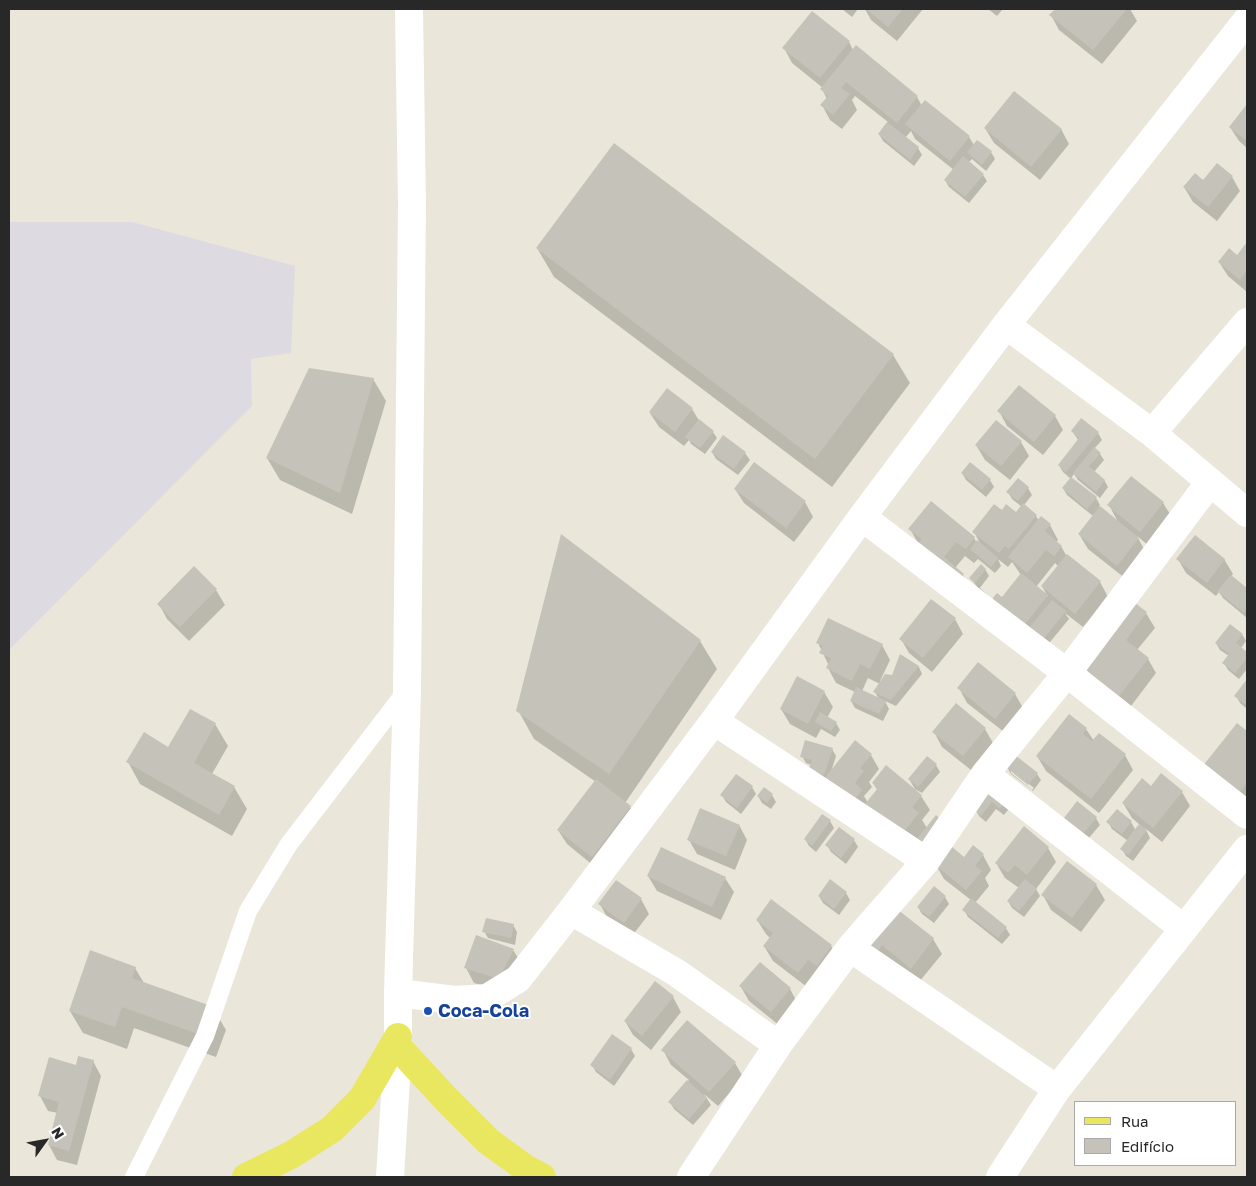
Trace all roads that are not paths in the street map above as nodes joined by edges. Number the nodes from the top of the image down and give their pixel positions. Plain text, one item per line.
1 (409, 9) edge
2 (1247, 20) edge
3 (1247, 322) edge
4 (1006, 326) junction
5 (1152, 432) junction
6 (1210, 482) junction
7 (1247, 513) edge
8 (862, 517) junction
9 (1066, 673) junction
10 (407, 690) junction
11 (714, 721) junction
12 (985, 774) junction
13 (1247, 815) edge
14 (1247, 849) edge
15 (926, 861) junction
16 (571, 911) junction
17 (1184, 929) junction
18 (850, 948) junction
19 (398, 993) junction
20 (398, 1042) junction
21 (778, 1045) junction
22 (1057, 1089) junction
23 (134, 1177) edge
24 (246, 1177) edge
25 (390, 1177) edge
26 (542, 1177) edge
27 (691, 1177) edge
28 (1000, 1177) edge

1 - 10 street
2 - 4 street
3 - 5 street
4 - 5 street
4 - 8 street
5 - 6 street
6 - 7 street
6 - 9 street
8 - 9 street
8 - 11 street
9 - 12 street
9 - 13 street
10 - 19 street
10 - 23 lane
11 - 15 street
11 - 16 street
12 - 15 street
12 - 17 street
14 - 17 street
15 - 18 street
16 - 19 street
16 - 21 street
17 - 22 street
18 - 21 street
18 - 22 street
19 - 20 street
20 - 24 main road
20 - 25 street
20 - 26 main road
21 - 27 street
22 - 28 street

